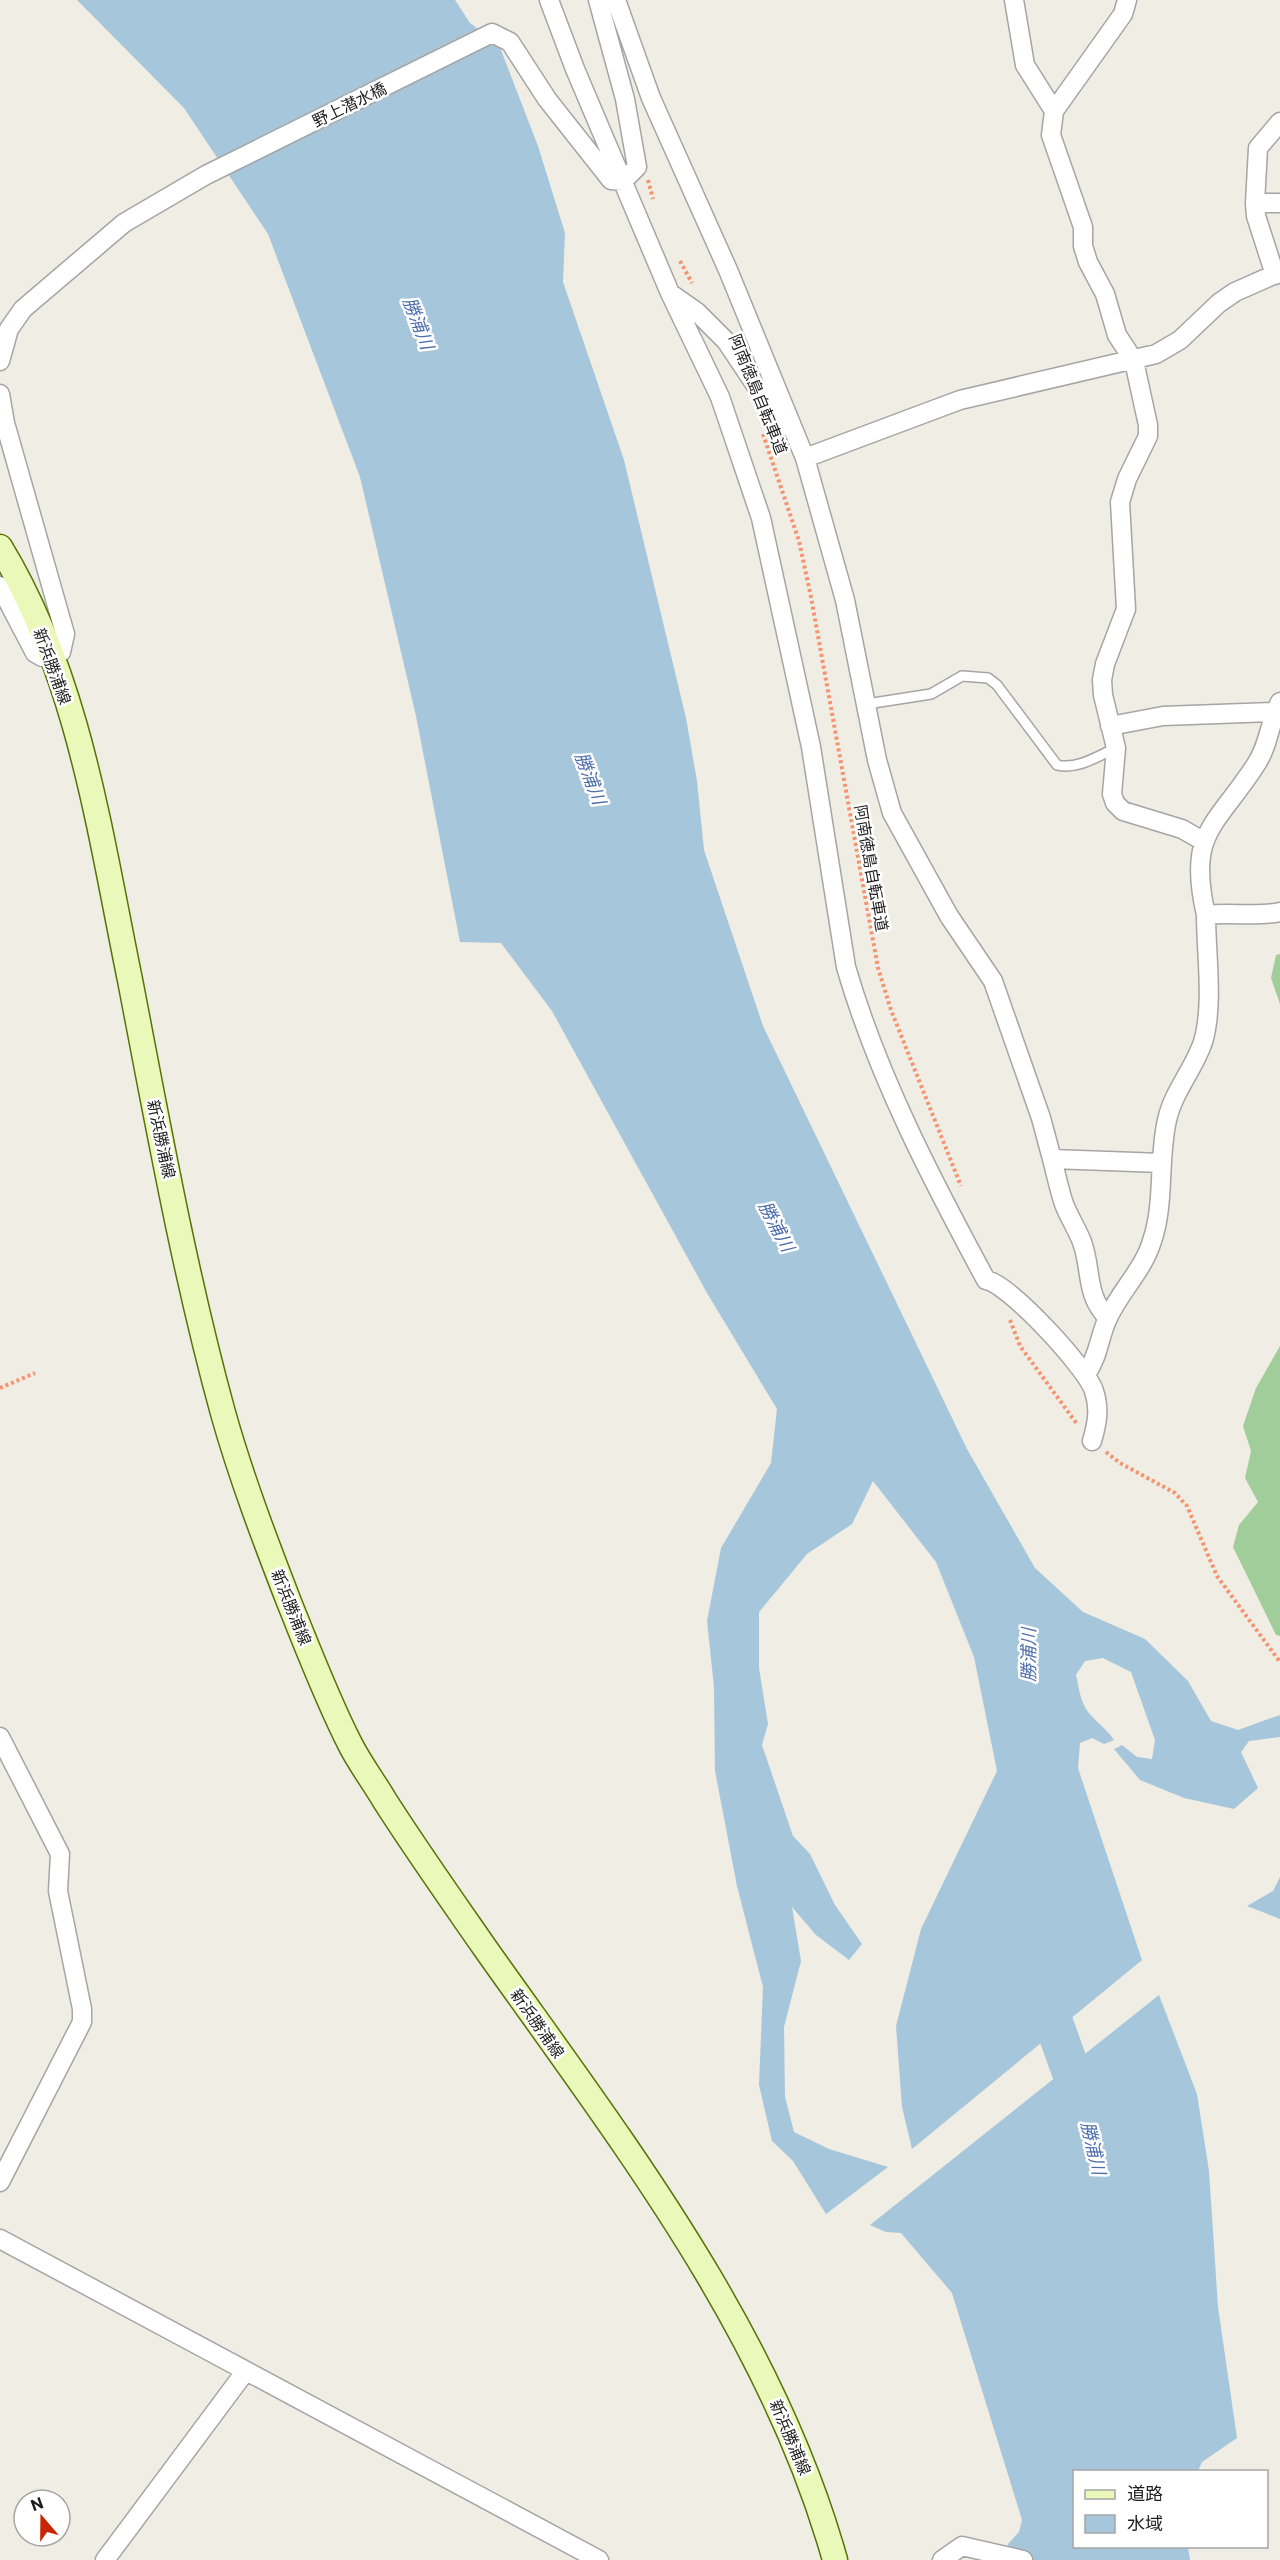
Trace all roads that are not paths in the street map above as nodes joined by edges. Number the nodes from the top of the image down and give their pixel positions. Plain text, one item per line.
1 (549, 0) edge
2 (598, 0) edge
3 (616, 0) edge
4 (1014, 0) edge
5 (1127, 0) edge
6 (1054, 111) junction
7 (1280, 122) edge
8 (623, 181) junction
9 (1280, 202) edge
10 (1256, 203) junction
11 (1278, 274) edge
12 (670, 293) junction
13 (0, 361) edge
14 (1134, 361) junction
15 (0, 394) edge
16 (803, 452) junction
17 (0, 547) edge
18 (0, 586) edge
19 (53, 656) junction
20 (867, 704) junction
21 (1277, 707) edge
22 (1110, 726) junction
23 (1116, 748) junction
24 (1203, 841) junction
25 (1280, 912) edge
26 (1206, 915) junction
27 (1052, 1159) junction
28 (1162, 1163) junction
29 (1108, 1318) junction
30 (1086, 1374) junction
31 (1092, 1441) road end
32 (0, 1737) edge
33 (0, 2182) edge
34 (0, 2239) edge
35 (245, 2372) junction
36 (105, 2560) edge
37 (597, 2560) edge
38 (835, 2560) edge
39 (942, 2560) edge
40 (1023, 2560) edge

1 - 8 street
2 - 8 street
3 - 16 street
4 - 6 street
5 - 6 street
6 - 14 street
7 - 10 street
8 - 12 street
8 - 13 street, 野上潜水橋
9 - 10 street
10 - 11 street
11 - 14 street
12 - 16 street
12 - 30 street
14 - 16 street
14 - 22 street
15 - 19 street
16 - 20 street
17 - 19 main road, 新浜勝浦線
18 - 19 street
19 - 38 main road, 新浜勝浦線
20 - 23 lane
20 - 27 street
21 - 22 street
21 - 24 street
22 - 23 street
23 - 24 street
24 - 26 street
25 - 26 street
26 - 28 street
27 - 28 street
27 - 29 street
28 - 29 street
29 - 30 street
30 - 31 street
32 - 33 street
34 - 35 street
35 - 36 street
35 - 37 street
39 - 40 street

